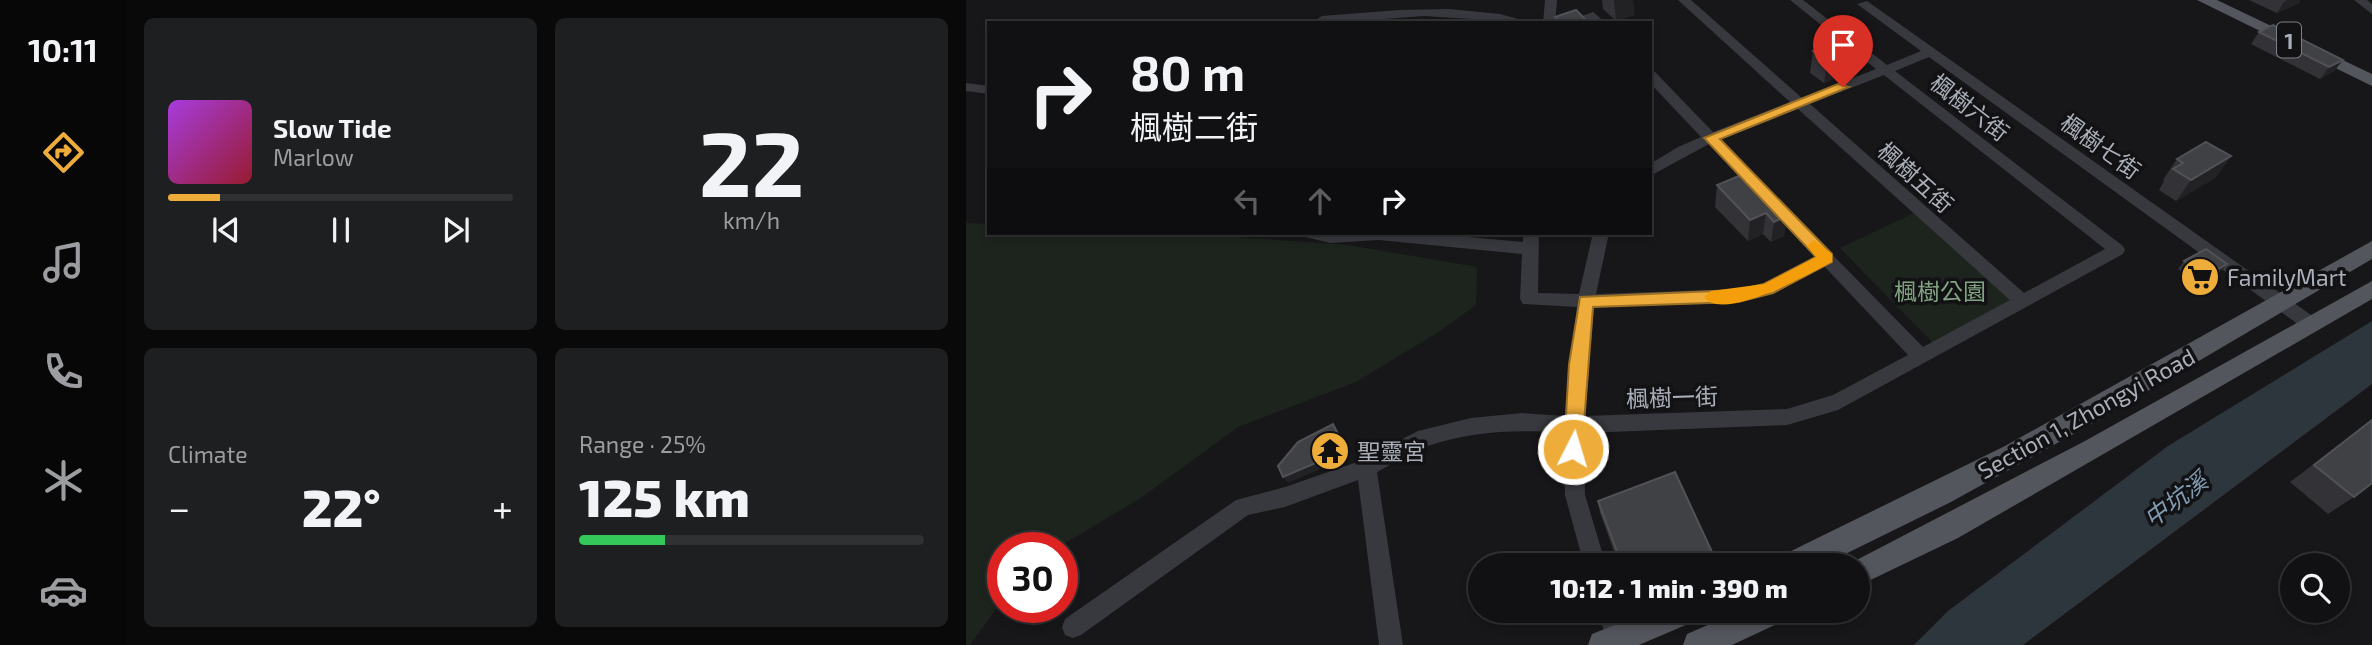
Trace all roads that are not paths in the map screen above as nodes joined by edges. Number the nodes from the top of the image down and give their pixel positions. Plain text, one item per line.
1 (1551, 0) edge
2 (1684, 0) edge
3 (1796, 0) edge
4 (2205, 0) edge
5 (2227, 0) edge
6 (2360, 0) edge
7 (1863, 4) dead end
8 (2372, 10) edge
9 (1322, 20) dead end
10 (1513, 21) edge
11 (1549, 21) edge
12 (1931, 52) junction
13 (2372, 68) edge
14 (1886, 70) junction
15 (1652, 77) edge
16 (2372, 81) edge
17 (966, 87) edge
18 (987, 90) edge
19 (1800, 103) junction
20 (1711, 138) junction
21 (1652, 171) edge
22 (1320, 235) edge
23 (1363, 235) edge
24 (1401, 235) edge
25 (1601, 235) edge
26 (1530, 241) edge
27 (2372, 249) edge
28 (2117, 250) joint
29 (1826, 258) junction
30 (2372, 289) edge
31 (1586, 301) junction
32 (2023, 302) junction
33 (2279, 302) junction
34 (2312, 326) junction
35 (1921, 357) junction
36 (1575, 425) junction
37 (1366, 468) junction
38 (1592, 553) edge
39 (1818, 553) edge
40 (1870, 566) edge
41 (1648, 623) edge
42 (1747, 623) edge
43 (1073, 627) dead end
44 (1612, 635) edge
45 (1391, 645) edge
46 (1698, 645) edge

1 - 11 street
2 - 19 street, 楓樹五街
3 - 14 street, 楓樹六街
4 - 16 main road, 1
5 - 13 main road, 1
6 - 8 street
7 - 12 street, 楓樹七街
9 - 10 street
12 - 14 street
12 - 33 street, 楓樹七街
14 - 19 street
14 - 28 street, 楓樹六街
15 - 20 street
17 - 18 street
19 - 20 street
19 - 32 street, 楓樹五街
20 - 21 street
20 - 29 street
22 - 23 street
24 - 26 street
25 - 31 street
26 - 31 street
27 - 33 main road, Section 1, Zhongyi Road
28 - 32 street, 楓樹一街
29 - 31 street
29 - 35 street
30 - 34 main road, Section 1, Zhongyi Road
31 - 36 street
32 - 35 street, 楓樹一街
33 - 34 street, 楓樹七街
33 - 39 main road, Section 1, Zhongyi Road
34 - 40 main road, Section 1, Zhongyi Road
35 - 36 street, 楓樹一街
36 - 37 street, 楓樹一街
36 - 38 street
37 - 43 street, 楓樹一街
37 - 45 street
41 - 44 main road
42 - 46 main road

